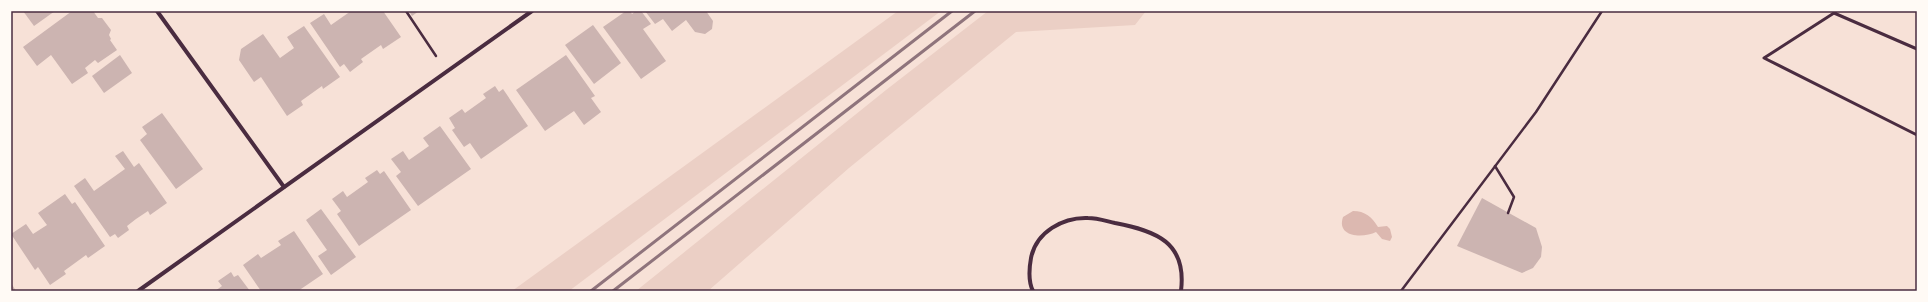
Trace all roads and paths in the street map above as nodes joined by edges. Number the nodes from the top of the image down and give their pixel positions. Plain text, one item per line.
1 (157, 11) edge
2 (406, 11) edge
3 (532, 11) edge
4 (1602, 11) edge
5 (1835, 12) edge
6 (1917, 49) edge
7 (446, 72) junction
8 (1917, 135) edge
9 (1495, 166) junction
10 (284, 187) junction
11 (1508, 212) dead end
12 (138, 291) edge
13 (1033, 291) edge
14 (1181, 291) edge
15 (1401, 291) edge

1 - 10 street
2 - 7 path
3 - 7 street
4 - 9 path
5 - 6 lane
5 - 8 lane
7 - 10 street
9 - 11 path
9 - 15 path
10 - 12 street
13 - 14 street

